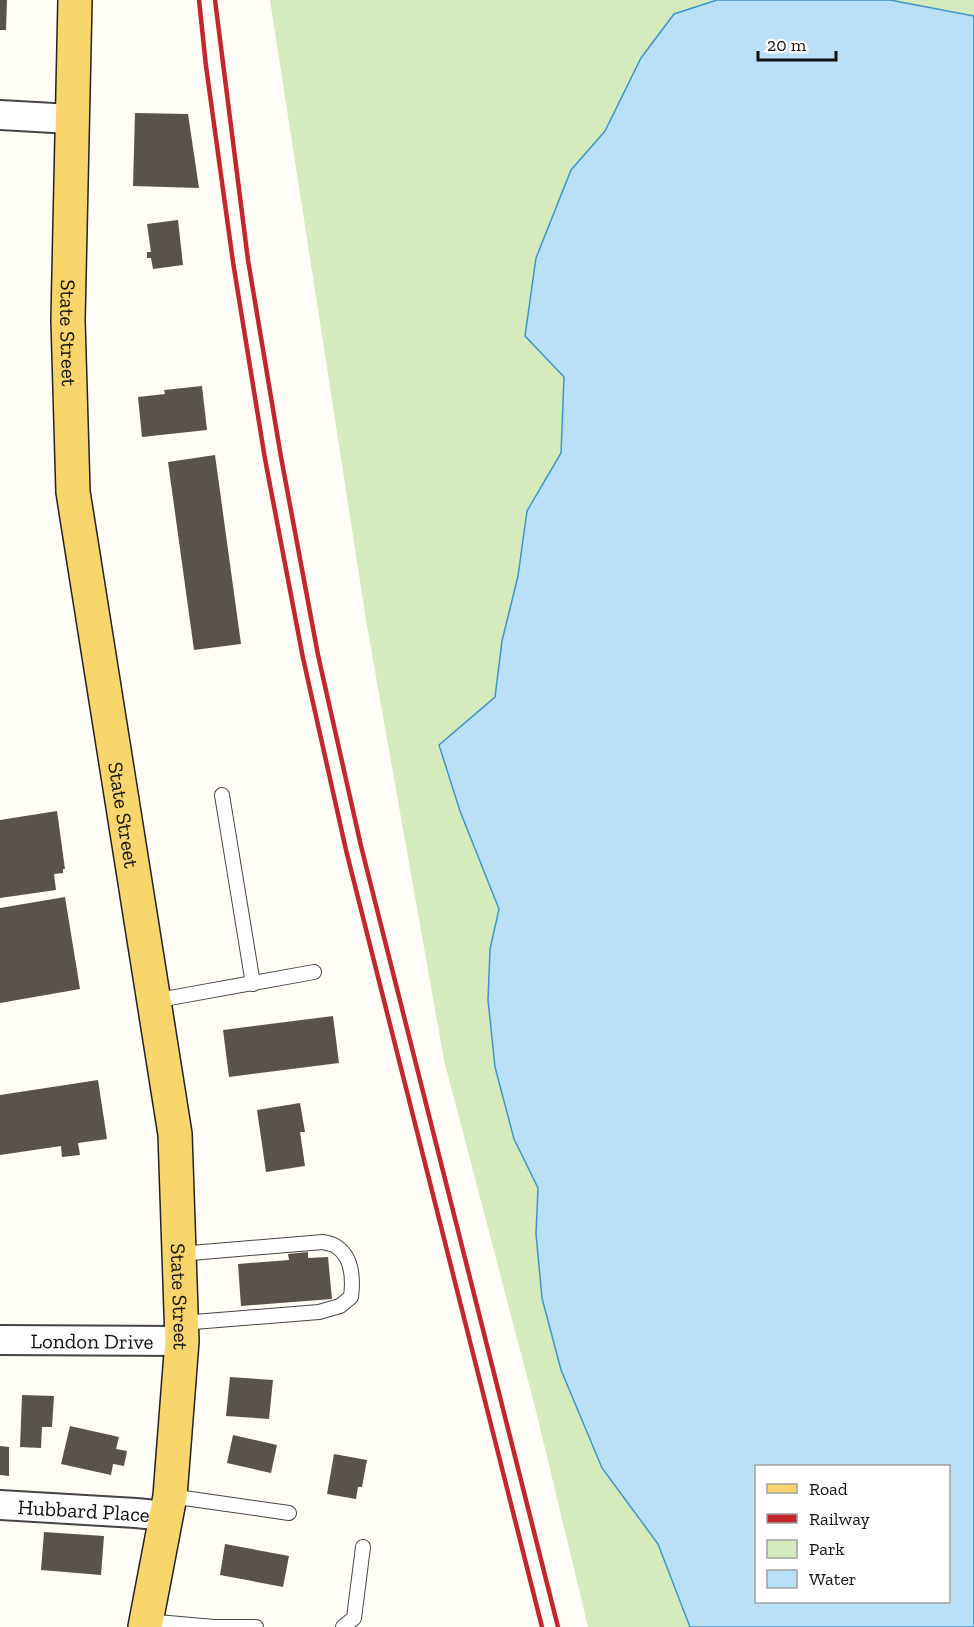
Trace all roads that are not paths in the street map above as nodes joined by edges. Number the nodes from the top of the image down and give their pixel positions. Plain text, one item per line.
1 (75, 0) edge
2 (0, 115) edge
3 (71, 119) junction
4 (222, 795) dead end
5 (314, 972) dead end
6 (253, 984) junction
7 (153, 1001) junction
8 (179, 1254) junction
9 (181, 1332) junction
10 (0, 1340) edge
11 (0, 1505) edge
12 (168, 1506) junction
13 (289, 1513) dead end
14 (363, 1547) dead end
15 (145, 1624) edge
16 (256, 1627) edge
17 (343, 1627) edge

1 - 3 main road, State Street
2 - 3 street
3 - 7 main road, State Street
4 - 6 lane
5 - 6 lane
6 - 7 lane
7 - 8 main road, State Street
8 - 9 main road, State Street
8 - 9 lane
9 - 10 street, London Drive
9 - 12 main road, State Street
11 - 12 street, Hubbard Place
12 - 13 lane
12 - 15 main road, State Street
14 - 17 lane
15 - 16 lane

